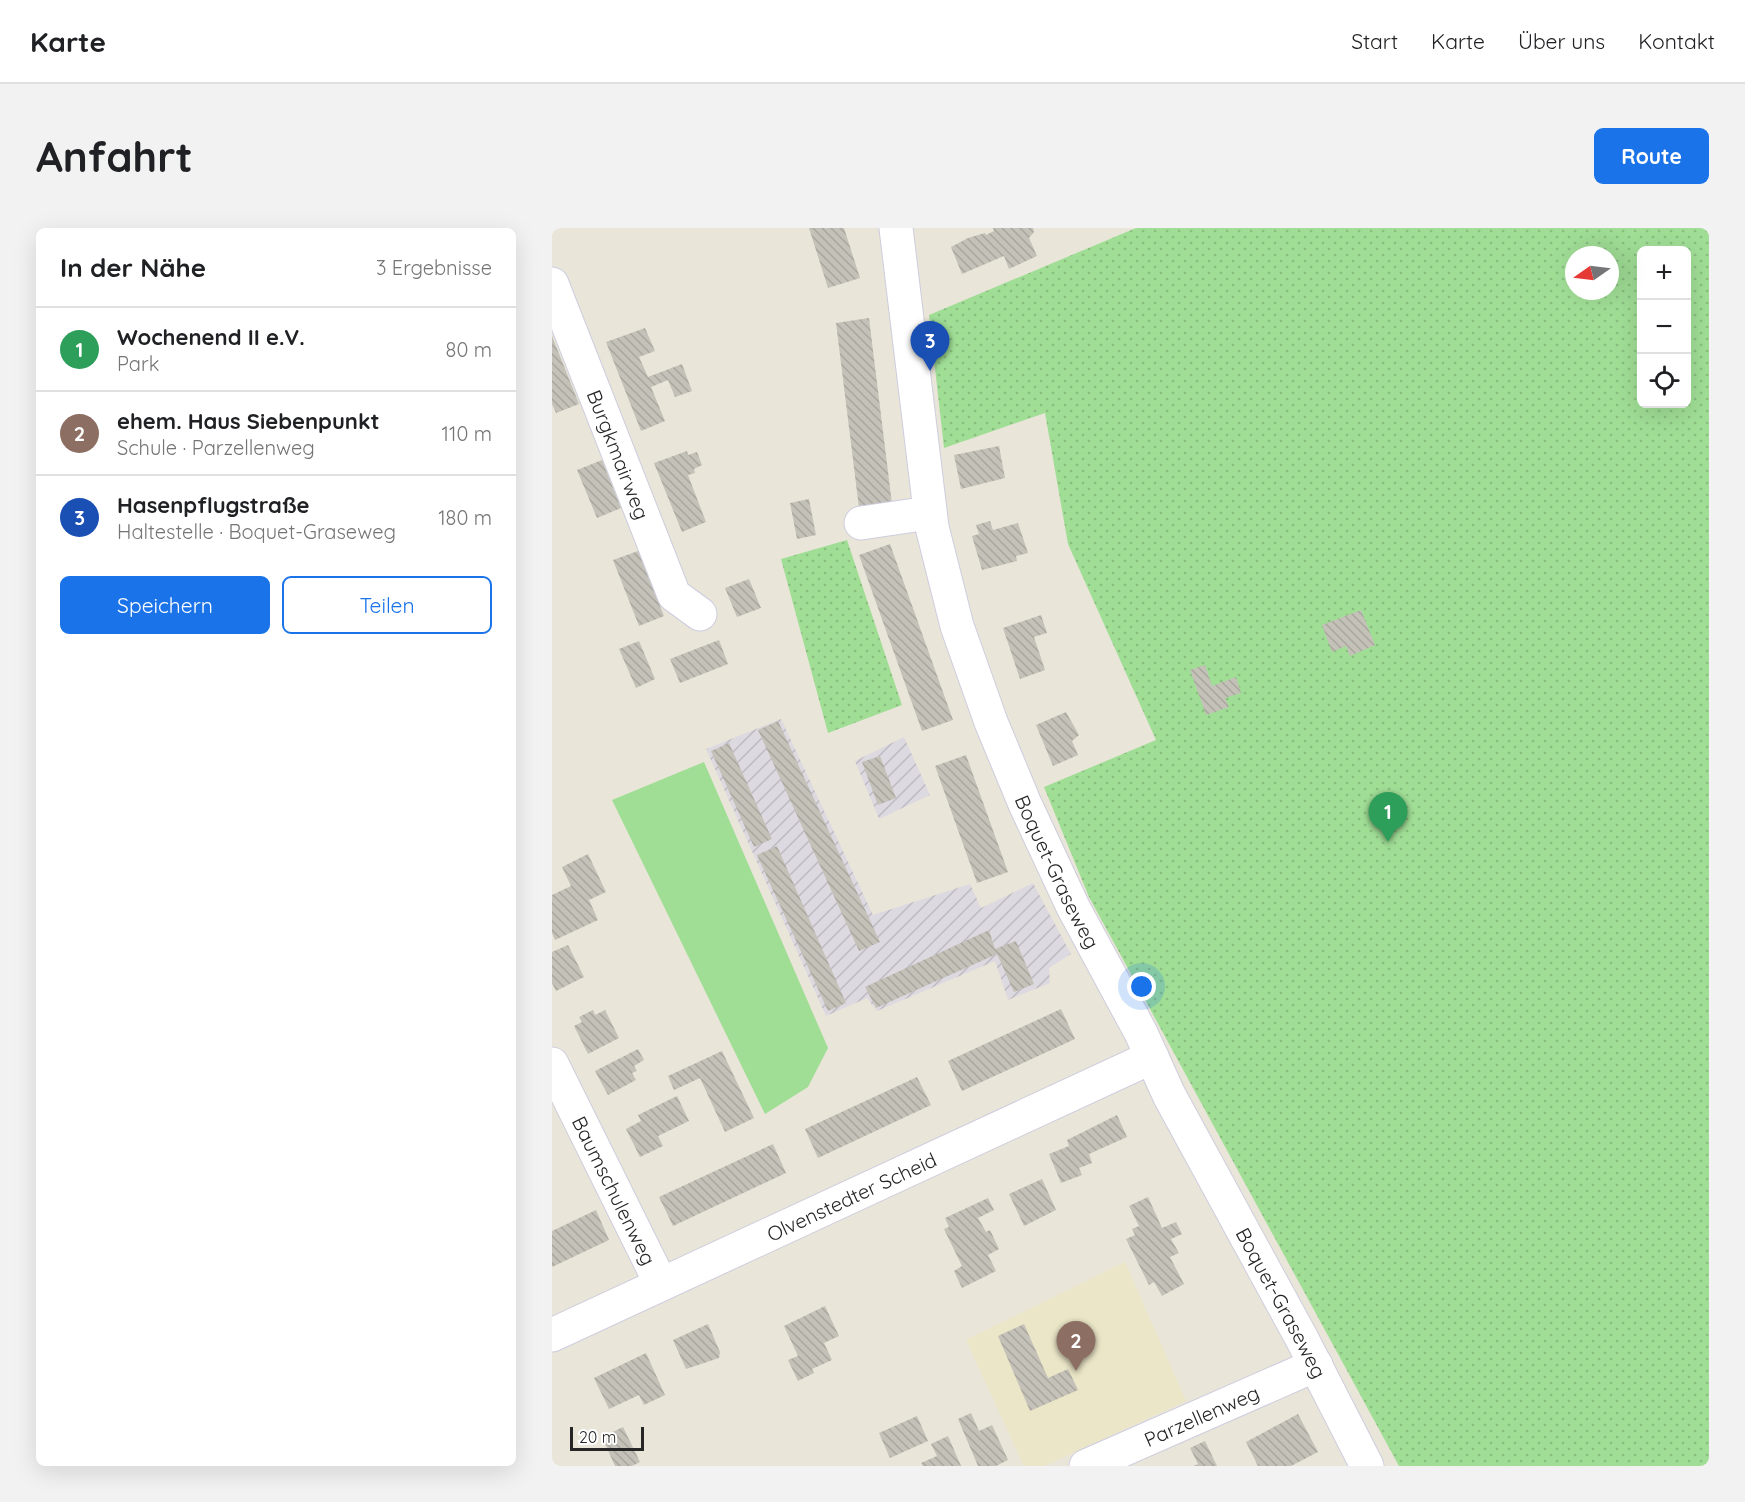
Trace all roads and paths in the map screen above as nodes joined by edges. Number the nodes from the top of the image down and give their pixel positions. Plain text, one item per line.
1 (896, 228) edge
2 (552, 284) edge
3 (929, 513) junction
4 (861, 523) dead end
5 (700, 615) dead end
6 (1152, 1057) junction
7 (552, 1064) edge
8 (661, 1284) junction
9 (552, 1335) edge
10 (1316, 1365) junction
11 (1086, 1466) edge
12 (1367, 1466) edge

1 - 3 street, Boquet-Graseweg
2 - 5 street, Burgkmairweg
3 - 4 street
3 - 6 street, Boquet-Graseweg
6 - 8 street, Olvenstedter Scheid
6 - 10 street, Boquet-Graseweg
7 - 8 street, Baumschulenweg
8 - 9 street, Olvenstedter Scheid
10 - 11 street, Parzellenweg
10 - 12 street, Boquet-Graseweg

